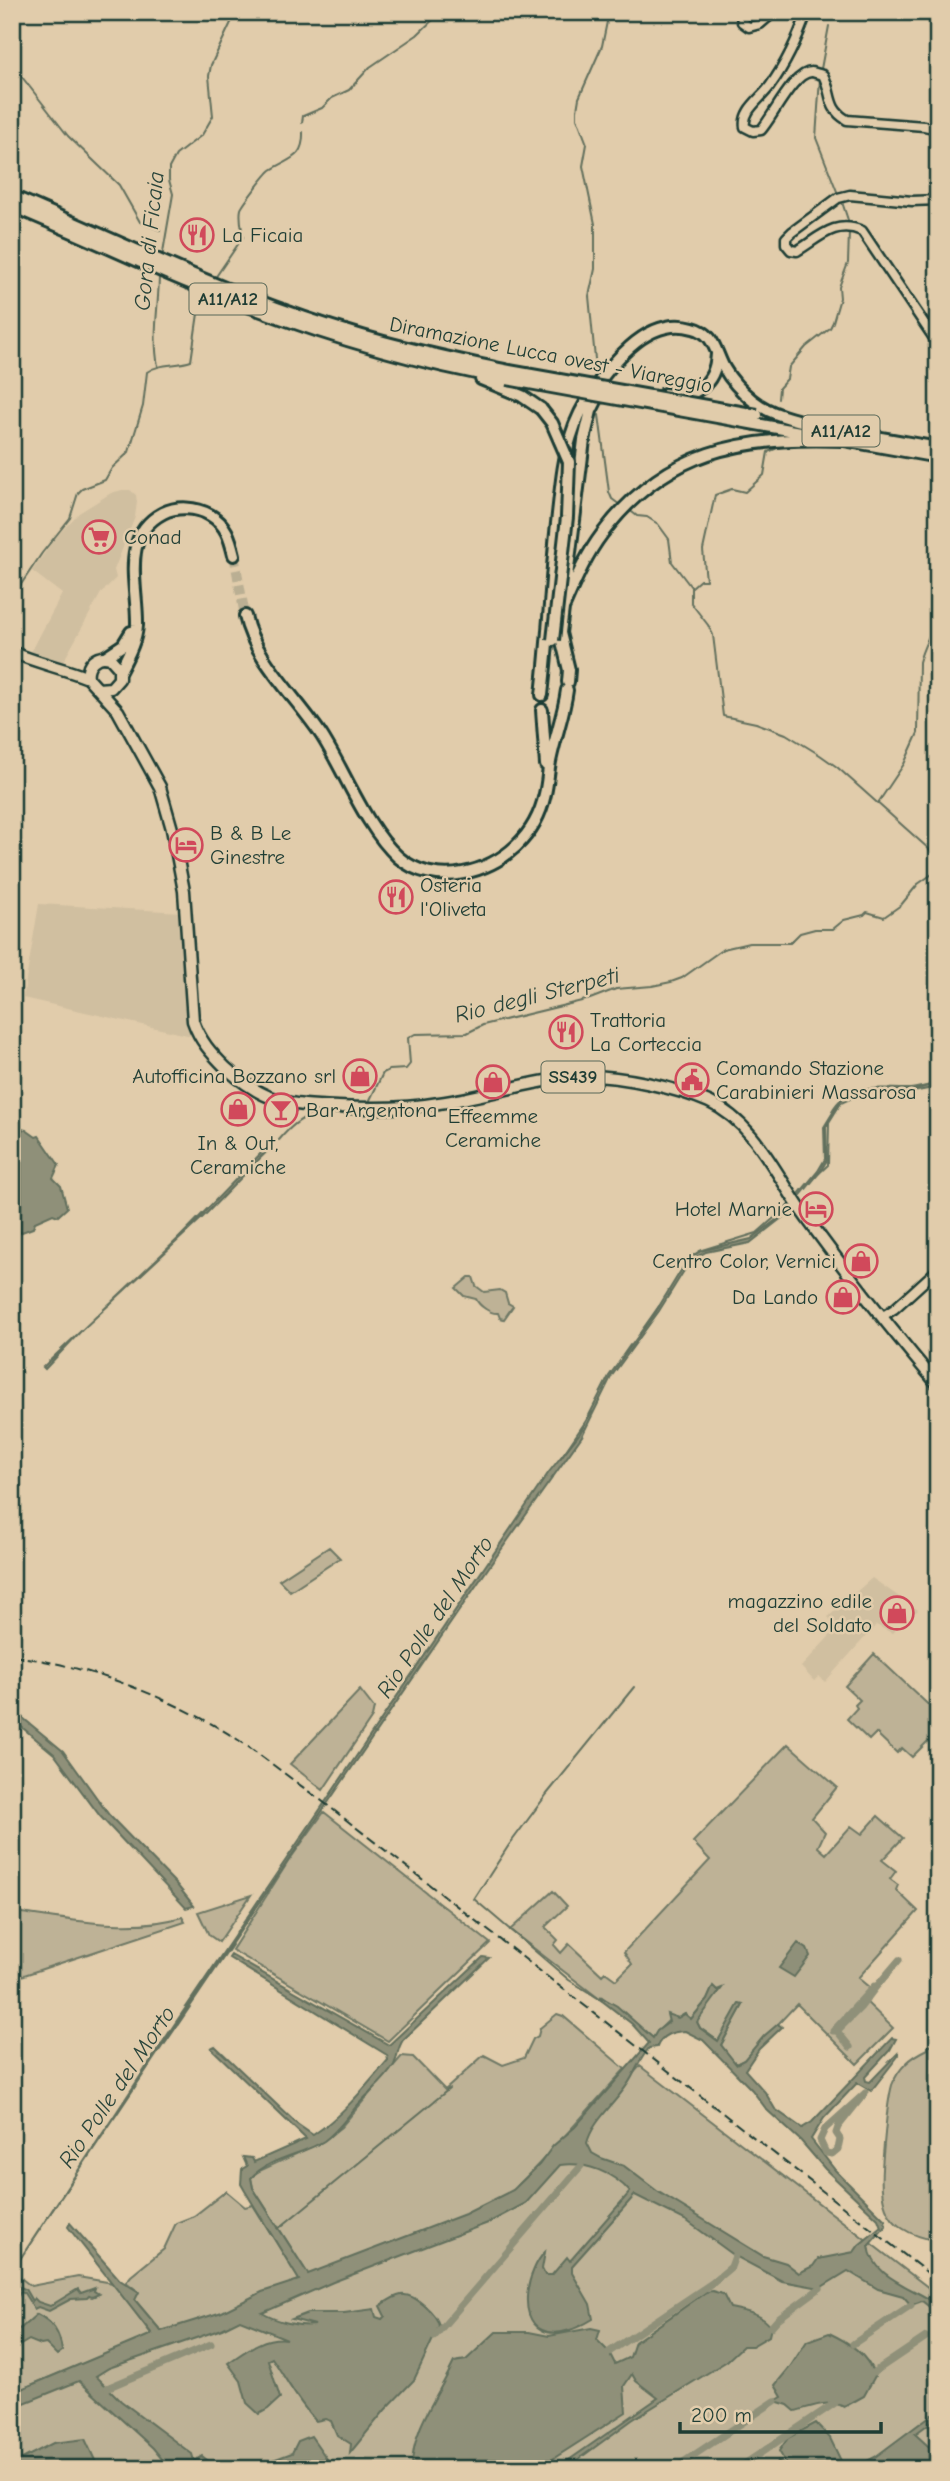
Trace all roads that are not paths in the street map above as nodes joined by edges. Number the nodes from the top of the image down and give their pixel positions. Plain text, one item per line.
1 (745, 12) edge
2 (774, 12) edge
3 (807, 12) edge
4 (938, 129) edge
5 (12, 196) edge
6 (938, 200) edge
7 (12, 206) edge
8 (36, 211) junction
9 (938, 344) edge
10 (718, 351) junction
11 (430, 358) junction
12 (613, 366) junction
13 (462, 371) junction
14 (508, 375) junction
15 (628, 391) junction
16 (756, 420) junction
17 (842, 436) junction
18 (929, 450) edge
19 (938, 457) edge
20 (234, 555) tunnel mouth
21 (569, 585) junction
22 (136, 616) junction
23 (245, 616) tunnel mouth
24 (12, 652) edge
25 (547, 654) junction
26 (104, 657) junction
27 (92, 662) junction
28 (62, 668) junction
29 (120, 671) junction
30 (88, 678) junction
31 (118, 683) junction
32 (98, 689) junction
33 (542, 695) dead end
34 (542, 710) dead end
35 (118, 711) junction
36 (547, 778) junction
37 (938, 1269) edge
38 (883, 1316) junction
39 (938, 1385) edge

1 - 2 street
3 - 4 street
5 - 8 highway, Diramazione Lucca ovest - Viareggio / A11/A12
6 - 9 street
7 - 8 highway, Diramazione Lucca ovest - Viareggio / A11/A12
8 - 11 highway, Diramazione Lucca ovest - Viareggio / A11/A12
10 - 12 highway
10 - 15 highway
10 - 17 highway
11 - 13 highway, Diramazione Lucca ovest - Viareggio / A11/A12
11 - 14 highway, Diramazione Lucca ovest - Viareggio / A11/A12
12 - 21 highway
12 - 25 highway
13 - 14 highway, Diramazione Lucca ovest - Viareggio / A11/A12
13 - 25 highway, bridge
14 - 15 highway, Diramazione Lucca ovest - Viareggio / A11/A12, bridge
14 - 16 highway, Diramazione Lucca ovest - Viareggio / A11/A12, bridge
15 - 16 highway, Diramazione Lucca ovest - Viareggio / A11/A12, bridge
16 - 17 highway, Diramazione Lucca ovest - Viareggio / A11/A12
17 - 18 highway, Diramazione Lucca ovest - Viareggio / A11/A12
17 - 21 highway
18 - 19 highway, Diramazione Lucca ovest - Viareggio / A11/A12
20 - 22 highway
21 - 36 highway
22 - 26 highway
22 - 29 highway
23 - 36 highway
24 - 28 main road
25 - 33 highway
26 - 27 main road
26 - 29 main road
27 - 28 main road
27 - 30 main road
28 - 30 main road
29 - 31 main road
30 - 32 main road
31 - 32 main road
31 - 35 main road
32 - 35 main road, SS439
34 - 36 highway
35 - 38 main road, SS439
37 - 38 street
38 - 39 main road, SS439

